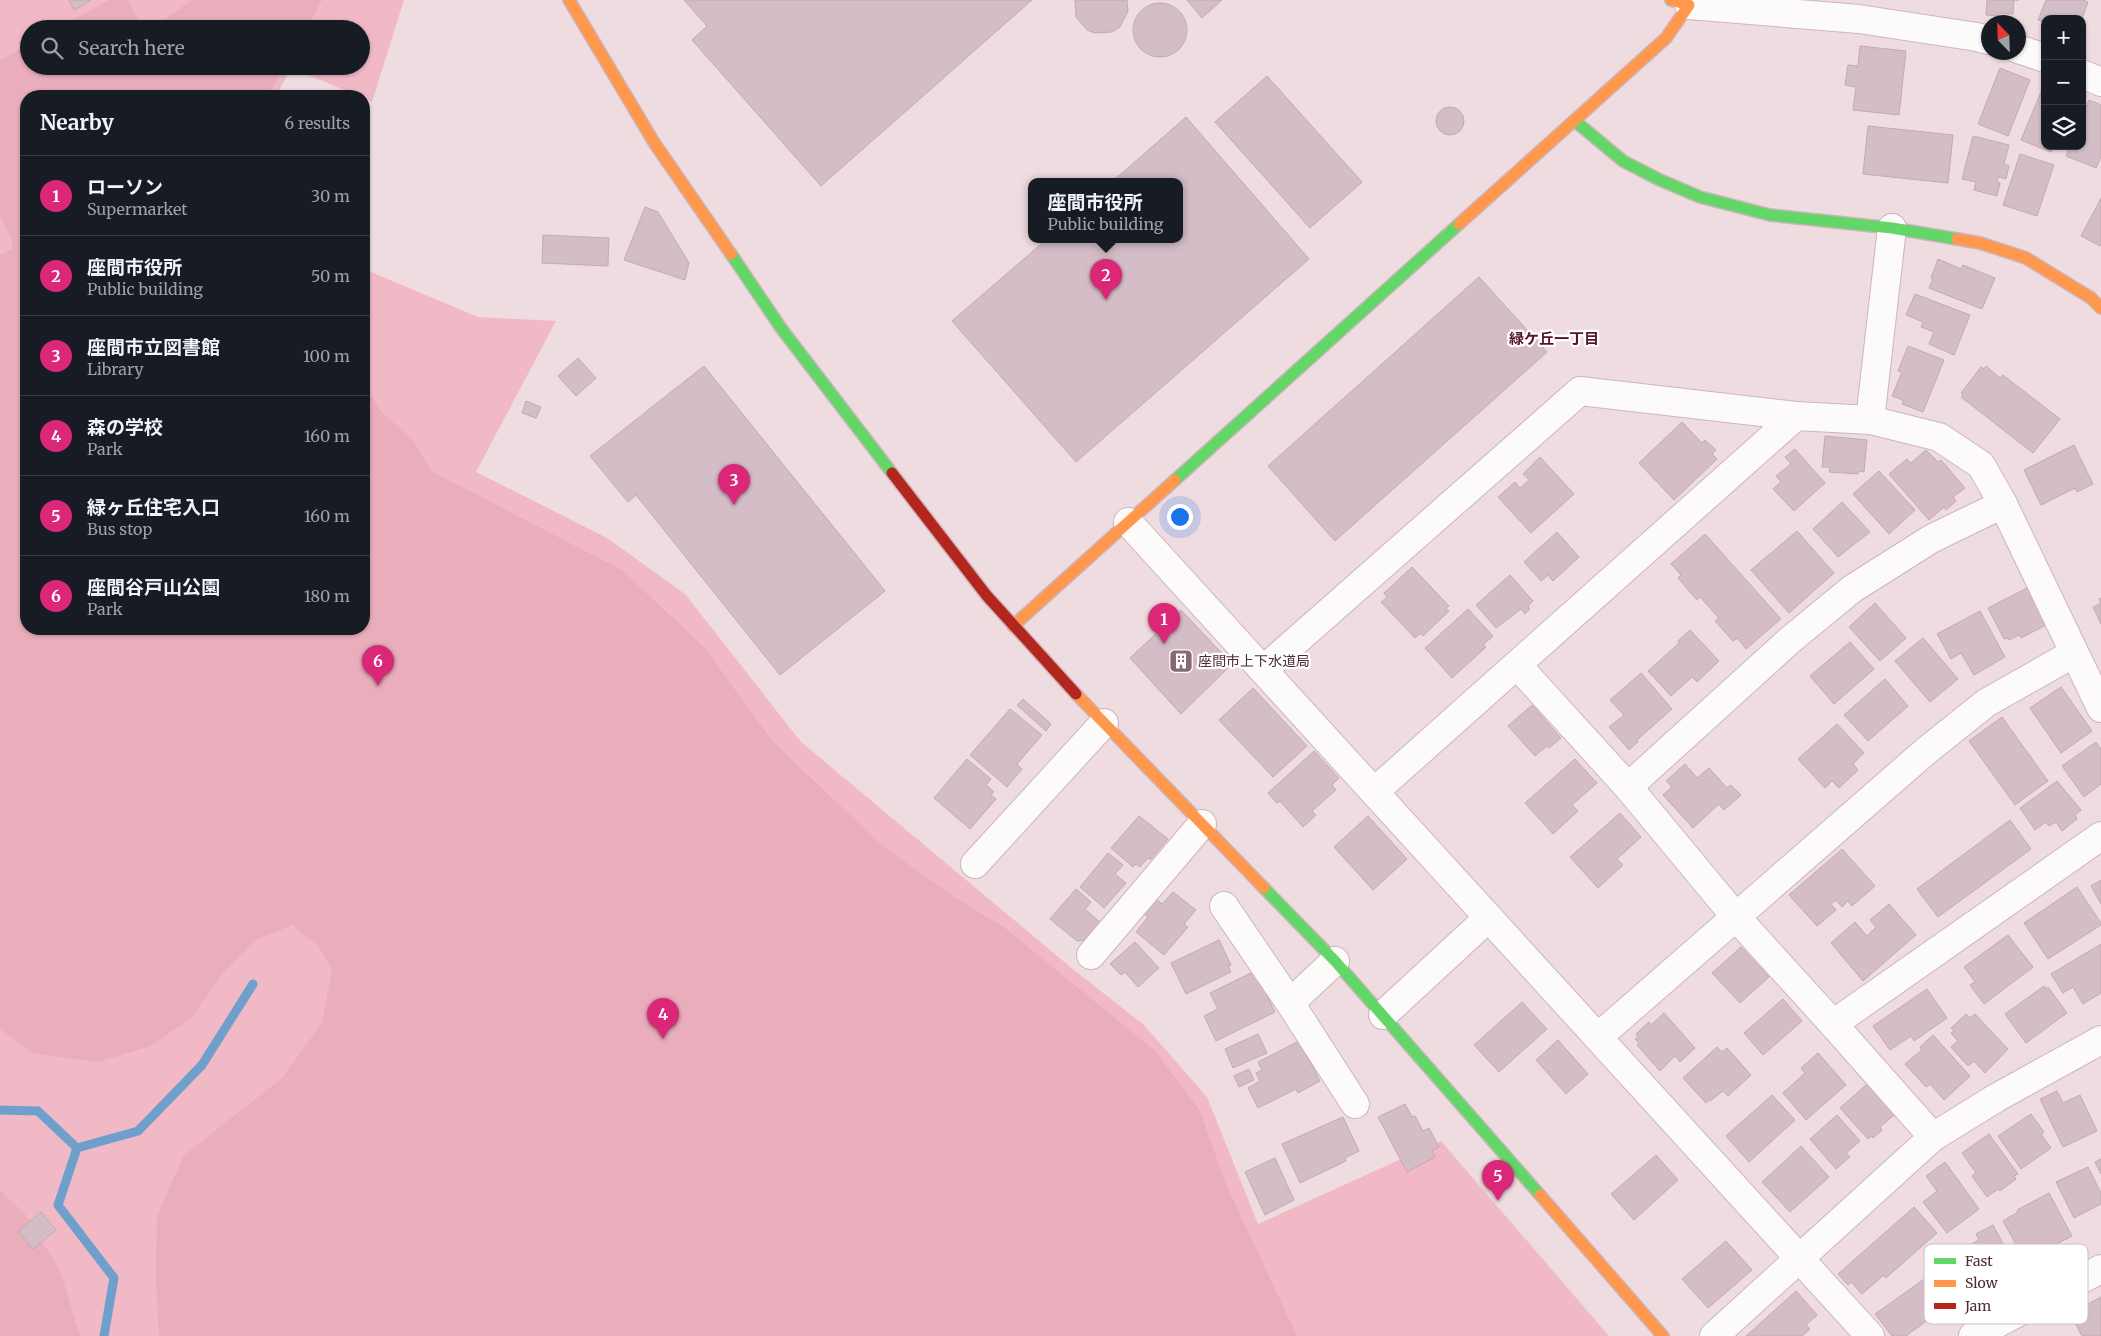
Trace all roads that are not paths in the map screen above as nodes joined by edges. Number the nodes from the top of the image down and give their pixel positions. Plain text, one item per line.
1 (569, 0) edge
2 (1680, 3) edge
3 (1860, 10) edge
4 (1981, 38) edge
5 (2026, 52) edge
6 (2041, 57) edge
7 (2086, 76) edge
8 (2101, 82) edge
9 (1575, 122) junction
10 (1892, 228) junction
11 (2101, 308) edge
12 (1796, 416) junction
13 (1870, 420) junction
14 (2003, 504) junction
15 (1128, 522) junction
16 (1013, 626) junction
17 (2074, 653) junction
18 (1518, 665) junction
19 (1263, 670) junction
20 (2101, 708) edge
21 (1104, 723) junction
22 (1628, 787) junction
23 (1374, 792) junction
24 (1202, 824) junction
25 (2101, 836) edge
26 (975, 864) dead end
27 (1224, 906) dead end
28 (1735, 916) junction
29 (1488, 918) junction
30 (1091, 955) dead end
31 (1335, 961) junction
32 (1290, 1003) junction
33 (1383, 1015) junction
34 (1833, 1024) junction
35 (1598, 1038) junction
36 (2101, 1040) edge
37 (1355, 1104) dead end
38 (1933, 1137) junction
39 (1799, 1258) junction
40 (2101, 1269) edge
41 (2088, 1276) edge
42 (1996, 1324) edge
43 (1664, 1336) edge
44 (1714, 1336) edge
45 (1870, 1336) edge
46 (1973, 1336) edge

1 - 16 street
2 - 3 street
2 - 9 street
3 - 4 street
5 - 6 street
7 - 8 street
9 - 10 street
9 - 15 street
10 - 11 street
10 - 13 street
12 - 13 street
12 - 18 street
12 - 19 street
13 - 14 street
14 - 17 street
14 - 22 street
15 - 16 street
15 - 19 street
16 - 21 street
17 - 20 street
17 - 28 street
18 - 22 street
18 - 23 street
19 - 23 street
21 - 24 street
21 - 26 street
22 - 28 street
23 - 29 street
24 - 30 street
24 - 31 street
25 - 34 street
27 - 32 street
28 - 34 street
28 - 35 street
29 - 33 street
29 - 35 street
31 - 32 street
31 - 33 street
32 - 37 street
33 - 43 street
34 - 38 street
35 - 39 street
36 - 38 street
38 - 39 street
39 - 44 street
39 - 45 street
40 - 41 street
42 - 46 street

